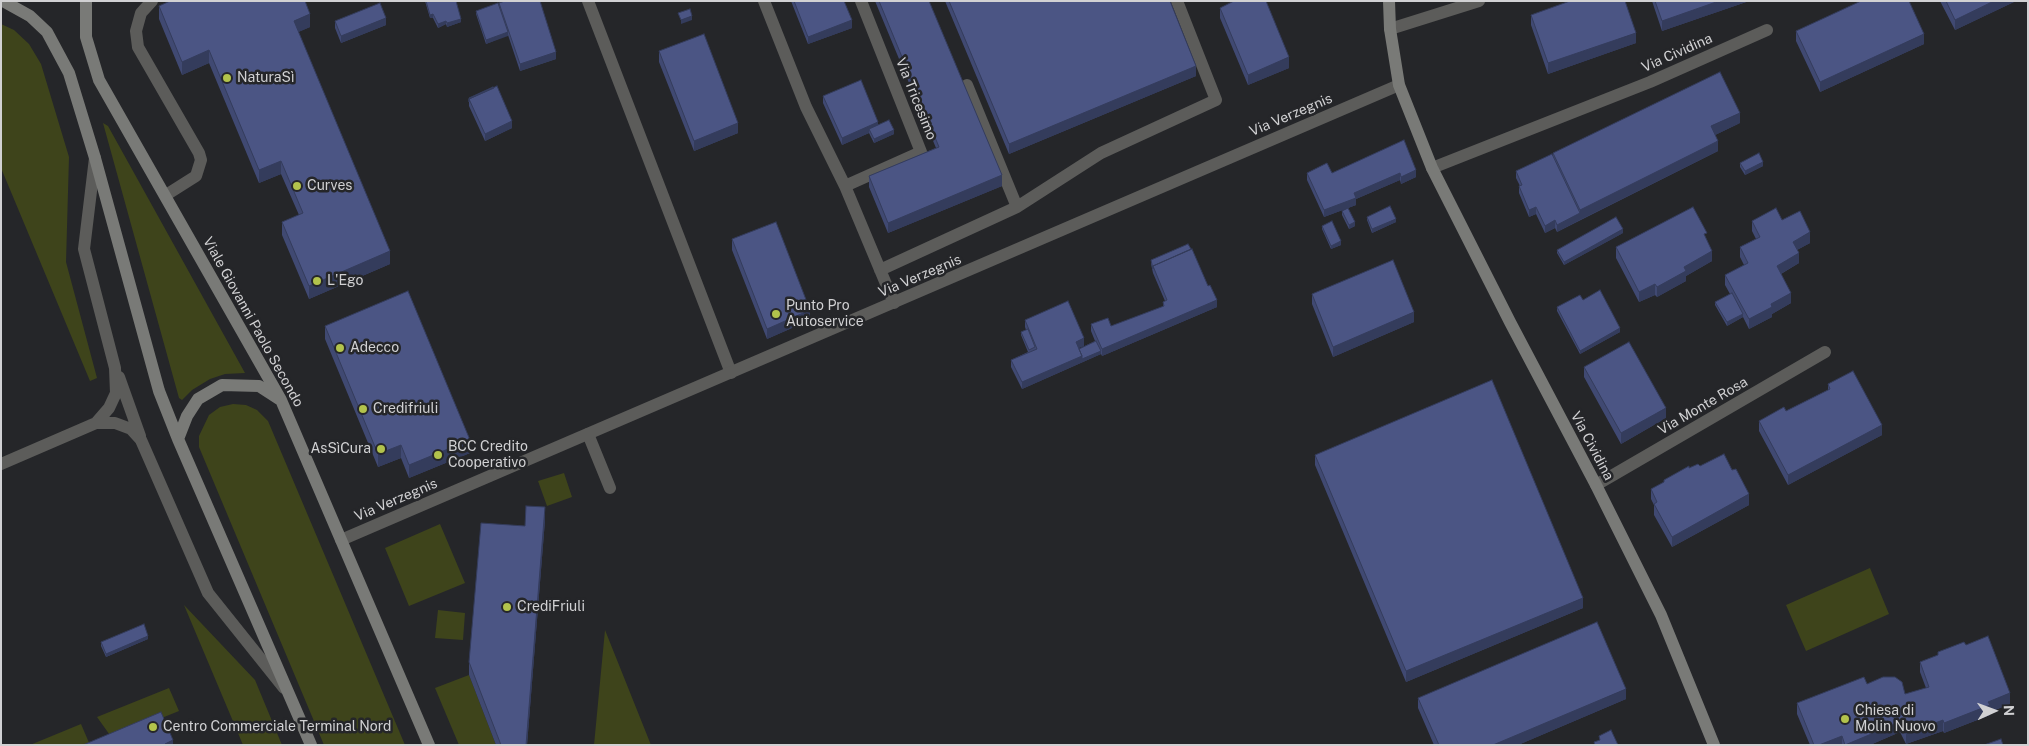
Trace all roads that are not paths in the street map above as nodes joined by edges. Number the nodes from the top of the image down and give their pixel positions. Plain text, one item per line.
1 (3, 1) edge
2 (86, 1) edge
3 (152, 1) edge
4 (588, 1) edge
5 (764, 1) edge
6 (861, 1) edge
7 (1177, 1) edge
8 (1390, 1) edge
9 (1479, 1) edge
10 (1390, 30) junction
11 (1767, 30) dead end
12 (1399, 84) junction
13 (968, 85) dead end
14 (95, 158) junction
15 (1432, 168) junction
16 (845, 186) junction
17 (166, 195) junction
18 (1017, 207) junction
19 (880, 270) junction
20 (894, 303) junction
21 (1825, 352) dead end
22 (116, 368) junction
23 (731, 373) junction
24 (281, 400) junction
25 (96, 423) junction
26 (588, 434) junction
27 (178, 439) junction
28 (141, 440) junction
29 (1, 464) edge
30 (1596, 485) junction
31 (610, 488) dead end
32 (341, 540) junction
33 (291, 696) junction
34 (311, 745) edge
35 (430, 745) edge
36 (1714, 745) edge

1 - 14 main road
2 - 17 main road, Viale Giovanni Paolo Secondo
3 - 17 street
4 - 23 street
5 - 16 street
6 - 16 street, Via Tricesimo
7 - 18 street
8 - 10 main road, Via Cividina
9 - 10 street
10 - 12 main road, Via Cividina
11 - 15 street, Via Cividina
12 - 15 main road, Via Cividina
12 - 20 street, Via Verzegnis
13 - 18 street
14 - 22 street
14 - 27 main road
15 - 30 main road, Via Cividina
16 - 19 street
17 - 24 main road, Viale Giovanni Paolo Secondo
18 - 19 street
19 - 20 street
20 - 23 street, Via Verzegnis
21 - 30 street, Via Monte Rosa
22 - 25 street
22 - 28 street
23 - 26 street, Via Verzegnis
24 - 27 main road
24 - 32 main road, Viale Giovanni Paolo Secondo
25 - 28 street
25 - 29 street
26 - 31 street
26 - 32 street, Via Verzegnis
27 - 33 main road
28 - 33 street
30 - 36 main road, Via Cividina
32 - 35 main road, Viale Giovanni Paolo Secondo
33 - 34 main road

